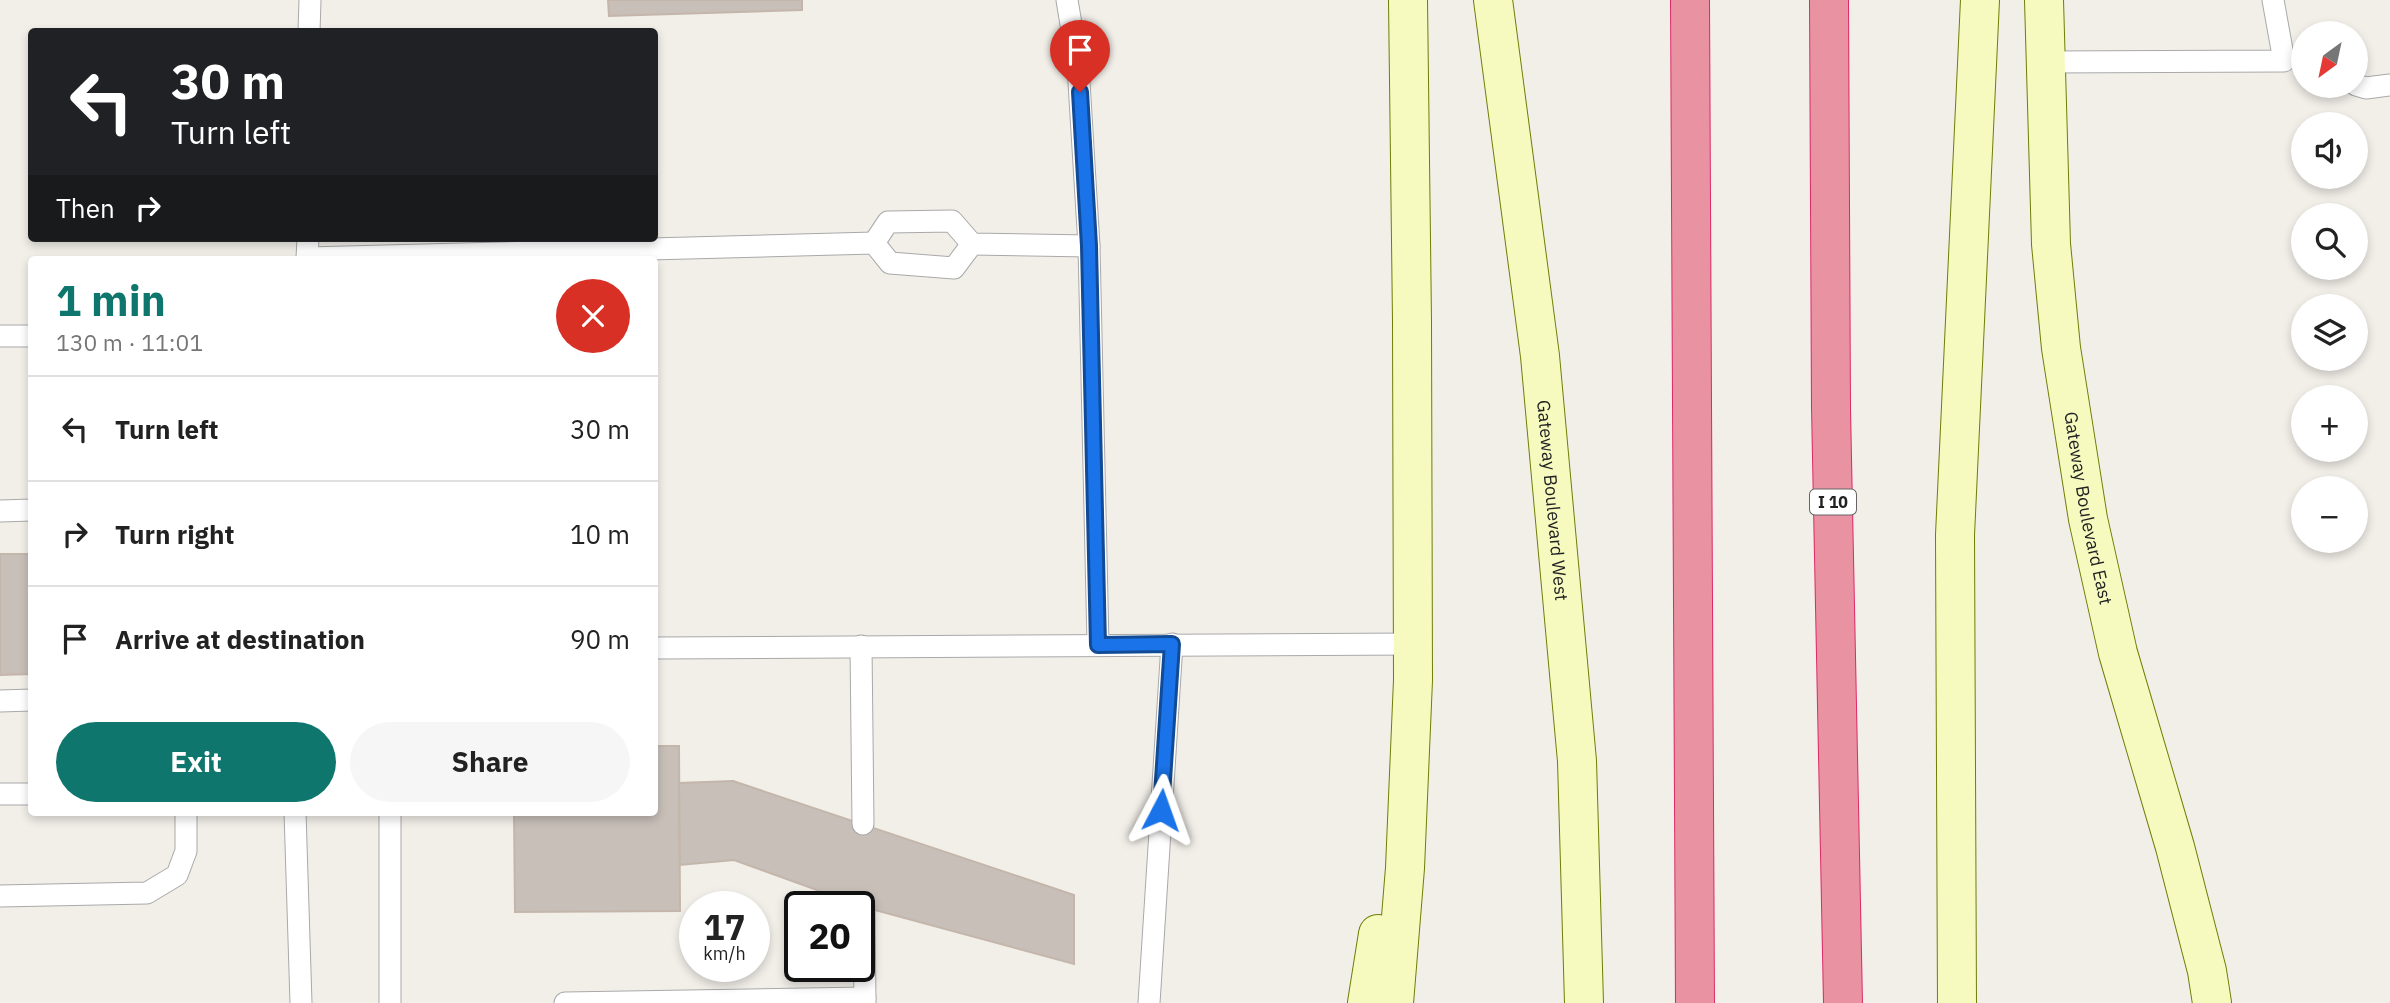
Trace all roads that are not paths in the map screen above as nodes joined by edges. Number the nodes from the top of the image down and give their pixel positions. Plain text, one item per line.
1 (310, 0) edge
2 (1067, 0) edge
3 (1408, 0) edge
4 (1493, 0) edge
5 (1690, 0) edge
6 (1829, 0) edge
7 (1980, 0) edge
8 (2044, 0) edge
9 (2273, 0) edge
10 (309, 28) edge
11 (2291, 58) edge
12 (2045, 62) junction
13 (2291, 64) edge
14 (2390, 85) edge
15 (2368, 88) edge
16 (874, 243) junction
17 (972, 244) junction
18 (1089, 246) junction
19 (413, 256) edge
20 (0, 336) edge
21 (28, 336) edge
22 (28, 510) edge
23 (0, 511) edge
24 (1172, 644) junction
25 (1414, 644) junction
26 (1098, 645) junction
27 (861, 646) junction
28 (658, 648) edge
29 (28, 700) edge
30 (0, 701) edge
31 (1410, 766) junction
32 (28, 793) edge
33 (0, 794) edge
34 (186, 816) edge
35 (295, 816) edge
36 (390, 816) edge
37 (863, 824) dead end
38 (0, 896) edge
39 (865, 982) edge
40 (865, 1001) edge
41 (588, 1002) edge
42 (301, 1003) edge
43 (390, 1003) edge
44 (565, 1003) edge
45 (637, 1003) edge
46 (1149, 1003) edge
47 (1367, 1003) edge
48 (1394, 1003) edge
49 (1584, 1003) edge
50 (1695, 1003) edge
51 (1843, 1003) edge
52 (1957, 1003) edge
53 (2212, 1003) edge

1 - 10 lane
2 - 18 lane
3 - 25 main road
4 - 49 main road, Gateway Boulevard West
5 - 50 highway
6 - 51 highway, I 10
7 - 52 main road
8 - 12 main road, Gateway Boulevard East
9 - 11 lane
12 - 13 lane
12 - 53 main road, Gateway Boulevard East
14 - 15 lane
16 - 17 lane
16 - 17 lane
16 - 19 lane
17 - 18 lane
18 - 26 lane
20 - 21 lane
22 - 23 lane
24 - 25 lane
24 - 26 lane
24 - 46 lane
25 - 31 main road
26 - 27 lane
27 - 28 lane
27 - 37 lane
29 - 30 lane
31 - 47 main road
31 - 48 main road
32 - 33 lane
34 - 38 lane
35 - 42 lane
36 - 43 lane
39 - 40 lane
40 - 45 lane
41 - 44 lane
41 - 45 lane

